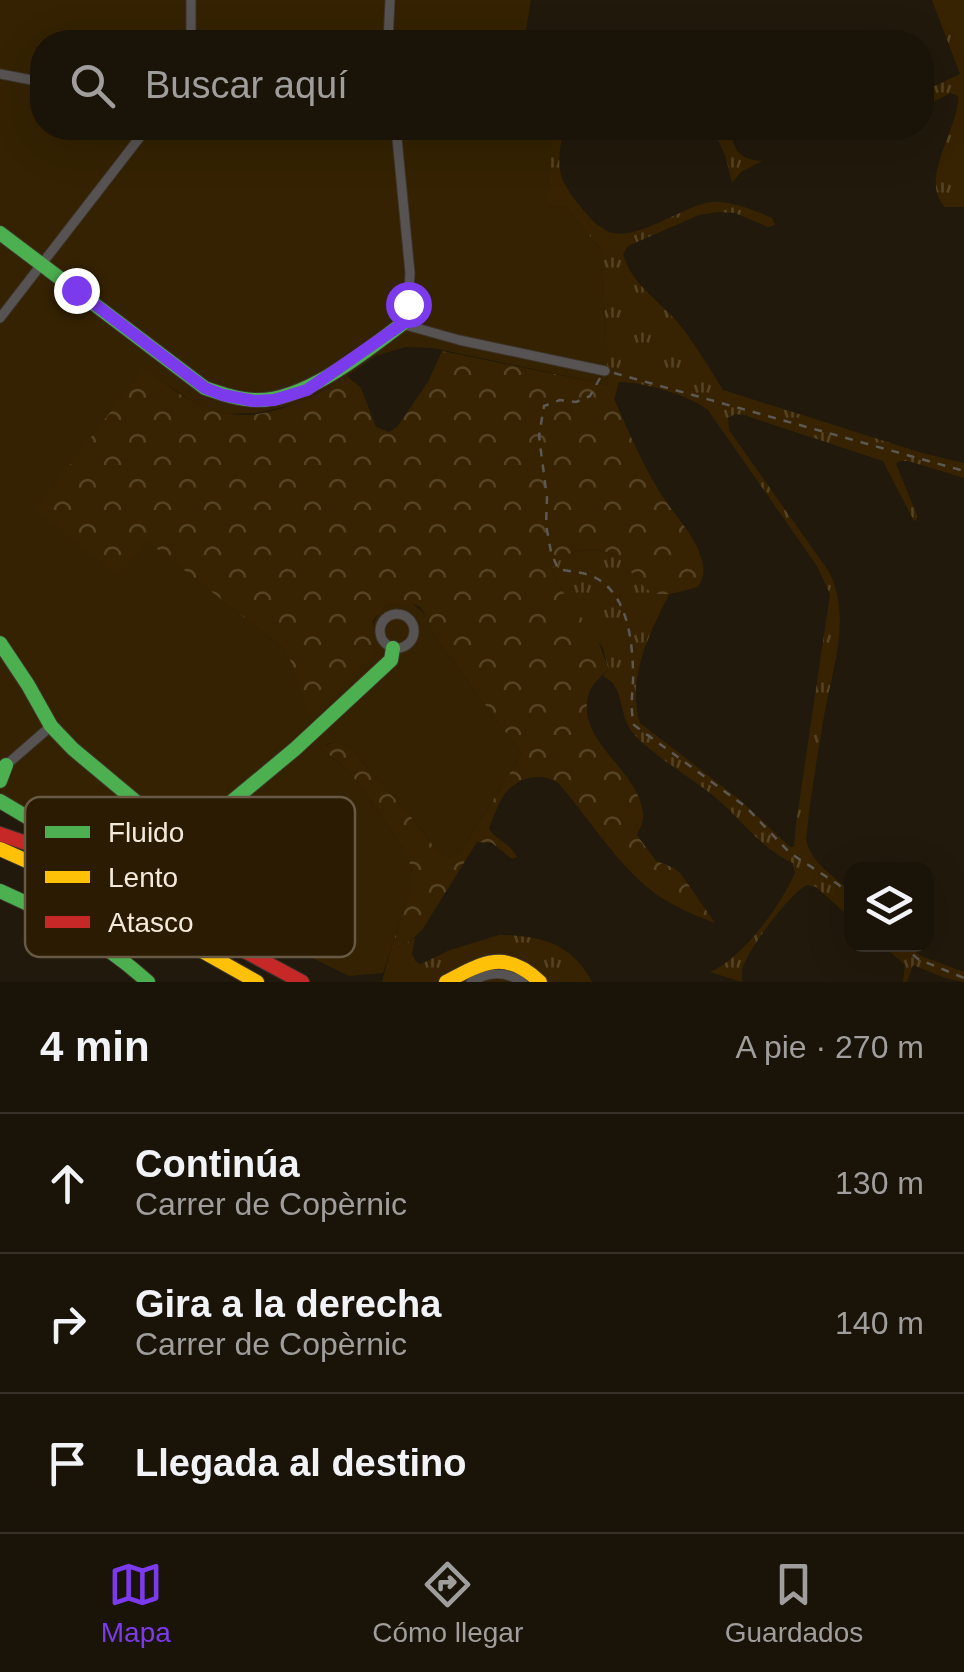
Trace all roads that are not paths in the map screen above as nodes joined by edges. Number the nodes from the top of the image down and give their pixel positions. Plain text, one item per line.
1 (192, 0) edge
2 (390, 0) edge
3 (191, 30) edge
4 (389, 30) edge
5 (0, 74) edge
6 (30, 80) edge
7 (137, 140) edge
8 (397, 140) edge
9 (0, 233) edge
10 (41, 264) junction
11 (0, 318) edge
12 (402, 324) junction
13 (605, 371) road end
14 (0, 643) edge
15 (394, 648) dead end
16 (51, 726) junction
17 (3, 767) edge
18 (0, 781) edge
19 (130, 797) edge
20 (236, 797) edge
21 (3, 800) edge
22 (25, 813) edge
23 (0, 822) edge
24 (25, 833) edge
25 (0, 834) edge
26 (25, 843) edge
27 (0, 849) edge
28 (25, 859) edge
29 (0, 860) edge
30 (25, 868) edge
31 (0, 891) edge
32 (25, 902) edge
33 (120, 957) edge
34 (211, 957) edge
35 (257, 957) edge
36 (301, 981) edge
37 (148, 982) edge
38 (256, 982) edge
39 (446, 982) edge
40 (472, 982) edge
41 (522, 982) edge
42 (540, 982) edge

1 - 3 street
2 - 4 street
5 - 6 street
7 - 10 street
8 - 12 street
9 - 10 main road
10 - 11 street
10 - 12 main road
12 - 13 street
14 - 16 main road
15 - 20 main road
16 - 17 street
16 - 19 main road
17 - 18 main road
21 - 22 main road
23 - 24 main road
25 - 26 main road
27 - 28 main road
29 - 30 main road
31 - 32 main road
33 - 37 main road
34 - 38 main road
35 - 36 main road
39 - 42 main road
40 - 41 street

